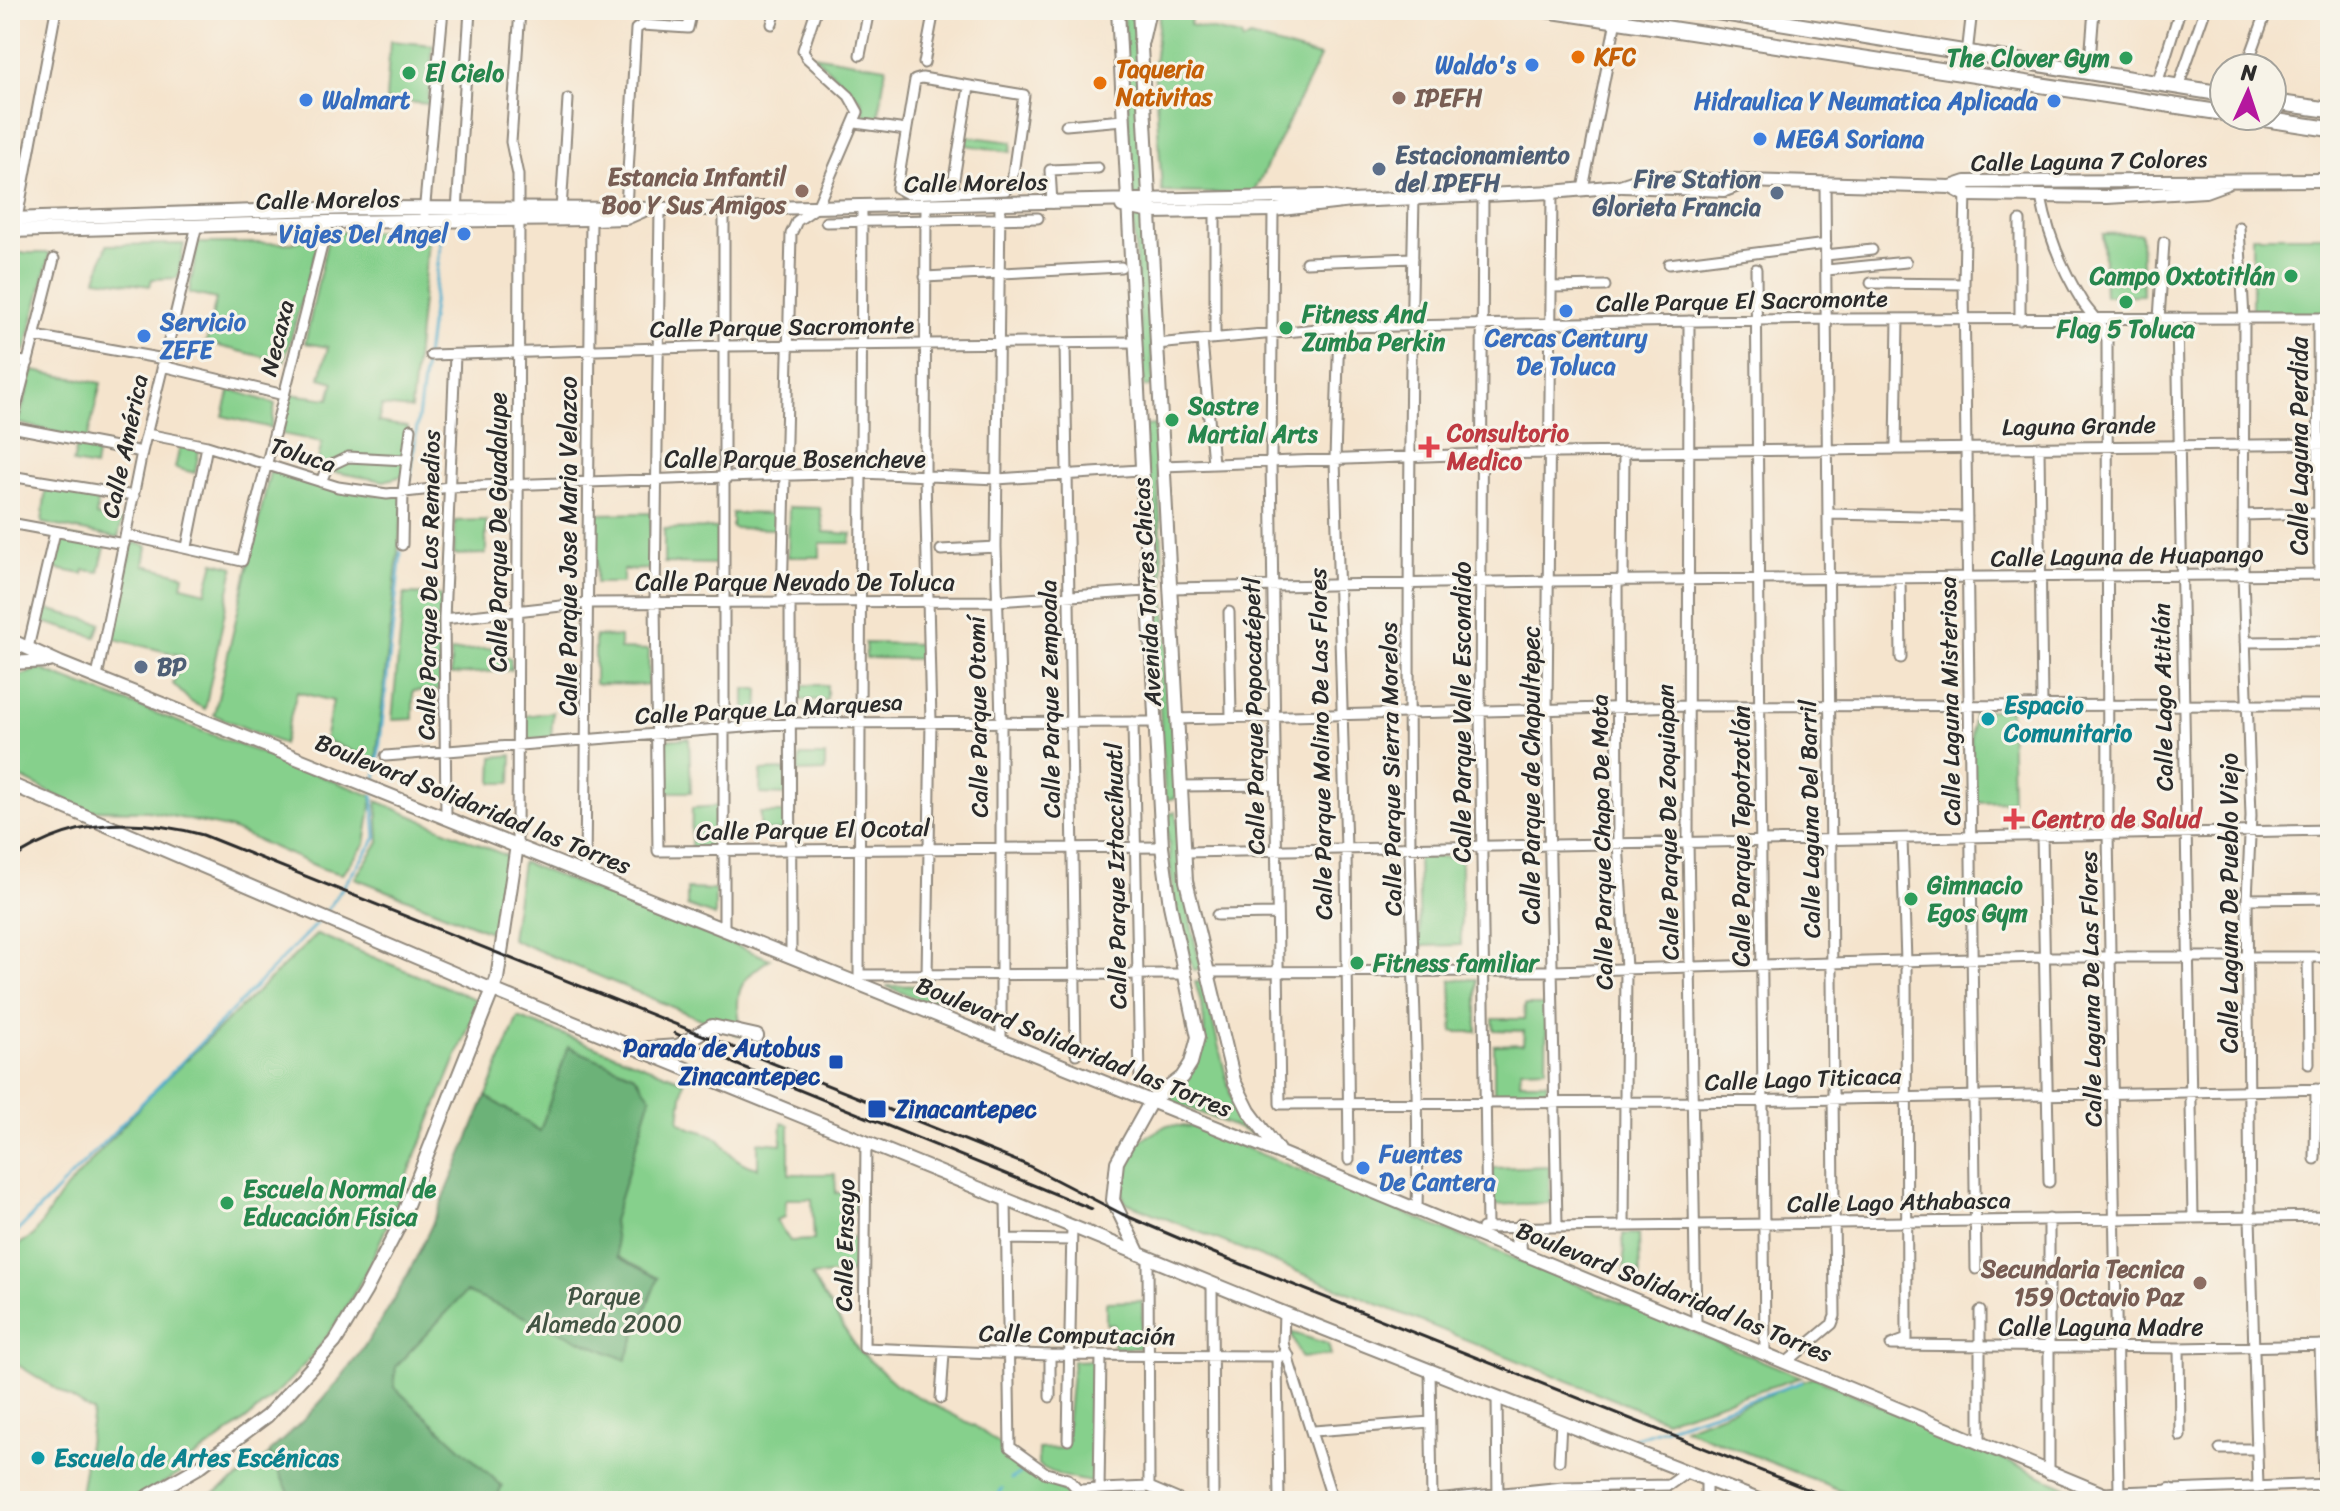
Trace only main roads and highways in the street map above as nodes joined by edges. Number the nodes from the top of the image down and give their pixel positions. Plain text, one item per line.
1 (1118, 10) edge
2 (1139, 10) edge
3 (1148, 10) edge
4 (1546, 10) edge
5 (1704, 10) edge
6 (1618, 15) edge
7 (1772, 16) edge
8 (1141, 41) junction
9 (2208, 92) edge
10 (2288, 104) edge
11 (2208, 110) edge
12 (2330, 110) edge
13 (2288, 123) edge
14 (2330, 129) edge
15 (2330, 180) edge
16 (2227, 183) junction
17 (1966, 188) junction
18 (1351, 201) junction
19 (1123, 203) junction
20 (1151, 205) junction
21 (645, 209) junction
22 (424, 215) junction
23 (519, 215) junction
24 (13, 225) edge
25 (1158, 396) junction
26 (1136, 397) junction
27 (1160, 422) junction
28 (1138, 424) junction
29 (10, 640) edge
30 (10, 663) edge
31 (60, 663) junction
32 (14, 785) edge
33 (1181, 805) junction
34 (1159, 807) junction
35 (517, 845) junction
36 (1208, 972) junction
37 (1186, 974) junction
38 (493, 990) junction
39 (509, 996) junction
40 (486, 1010) junction
41 (757, 1036) dead end
42 (633, 1047) junction
43 (1151, 1101) junction
44 (1280, 1153) junction
45 (1522, 1226) road end
46 (1519, 1251) junction
47 (1144, 1256) junction
48 (2120, 1496) edge
49 (140, 1501) edge
50 (1761, 1501) edge

1 - 19 main road, Avenida Torres Chicas
2 - 8 main road, Avenida Torres Chicas
3 - 8 main road
4 - 6 main road
5 - 7 main road
6 - 11 main road
7 - 9 main road
8 - 20 main road, Avenida Torres Chicas
10 - 12 main road
13 - 14 main road
15 - 16 main road, Calle Laguna 7 Colores
16 - 17 main road, Calle Laguna 7 Colores
16 - 17 main road, Calle Laguna 7 Colores
17 - 18 main road, Calle Laguna 7 Colores
18 - 20 main road, Calle Laguna 7 Colores
18 - 20 main road, Calle Laguna 7 Colores
19 - 20 main road, Calle Laguna 7 Colores
19 - 21 main road, Calle Morelos
19 - 26 main road, Avenida Torres Chicas
20 - 25 main road, Avenida Torres Chicas
21 - 23 main road, Calle Morelos
21 - 23 main road, Calle Morelos
22 - 23 main road, Calle Morelos
22 - 23 main road, Calle Morelos
22 - 24 main road, Calle Morelos
22 - 24 main road, Calle Morelos
25 - 26 main road
25 - 27 main road, Avenida Torres Chicas
26 - 28 main road, Avenida Torres Chicas
27 - 28 main road
27 - 33 main road, Avenida Torres Chicas
28 - 34 main road, Avenida Torres Chicas
29 - 31 main road, Boulevard Solidaridad las Torres
30 - 31 main road
31 - 35 main road, Boulevard Solidaridad las Torres
32 - 38 main road
33 - 34 main road
33 - 36 main road, Avenida Torres Chicas
34 - 37 main road, Avenida Torres Chicas
35 - 38 main road
35 - 43 main road, Boulevard Solidaridad las Torres
36 - 37 main road
36 - 44 main road, Avenida Torres Chicas
37 - 43 main road, Avenida Torres Chicas
38 - 39 main road
38 - 40 main road
39 - 40 main road
39 - 42 main road
40 - 49 main road
41 - 42 main road
42 - 47 main road
43 - 44 main road, Boulevard Solidaridad las Torres
43 - 47 main road, Avenida Torres Chicas
44 - 46 main road, Boulevard Solidaridad las Torres
45 - 46 main road
46 - 48 main road, Boulevard Solidaridad las Torres
47 - 50 main road

